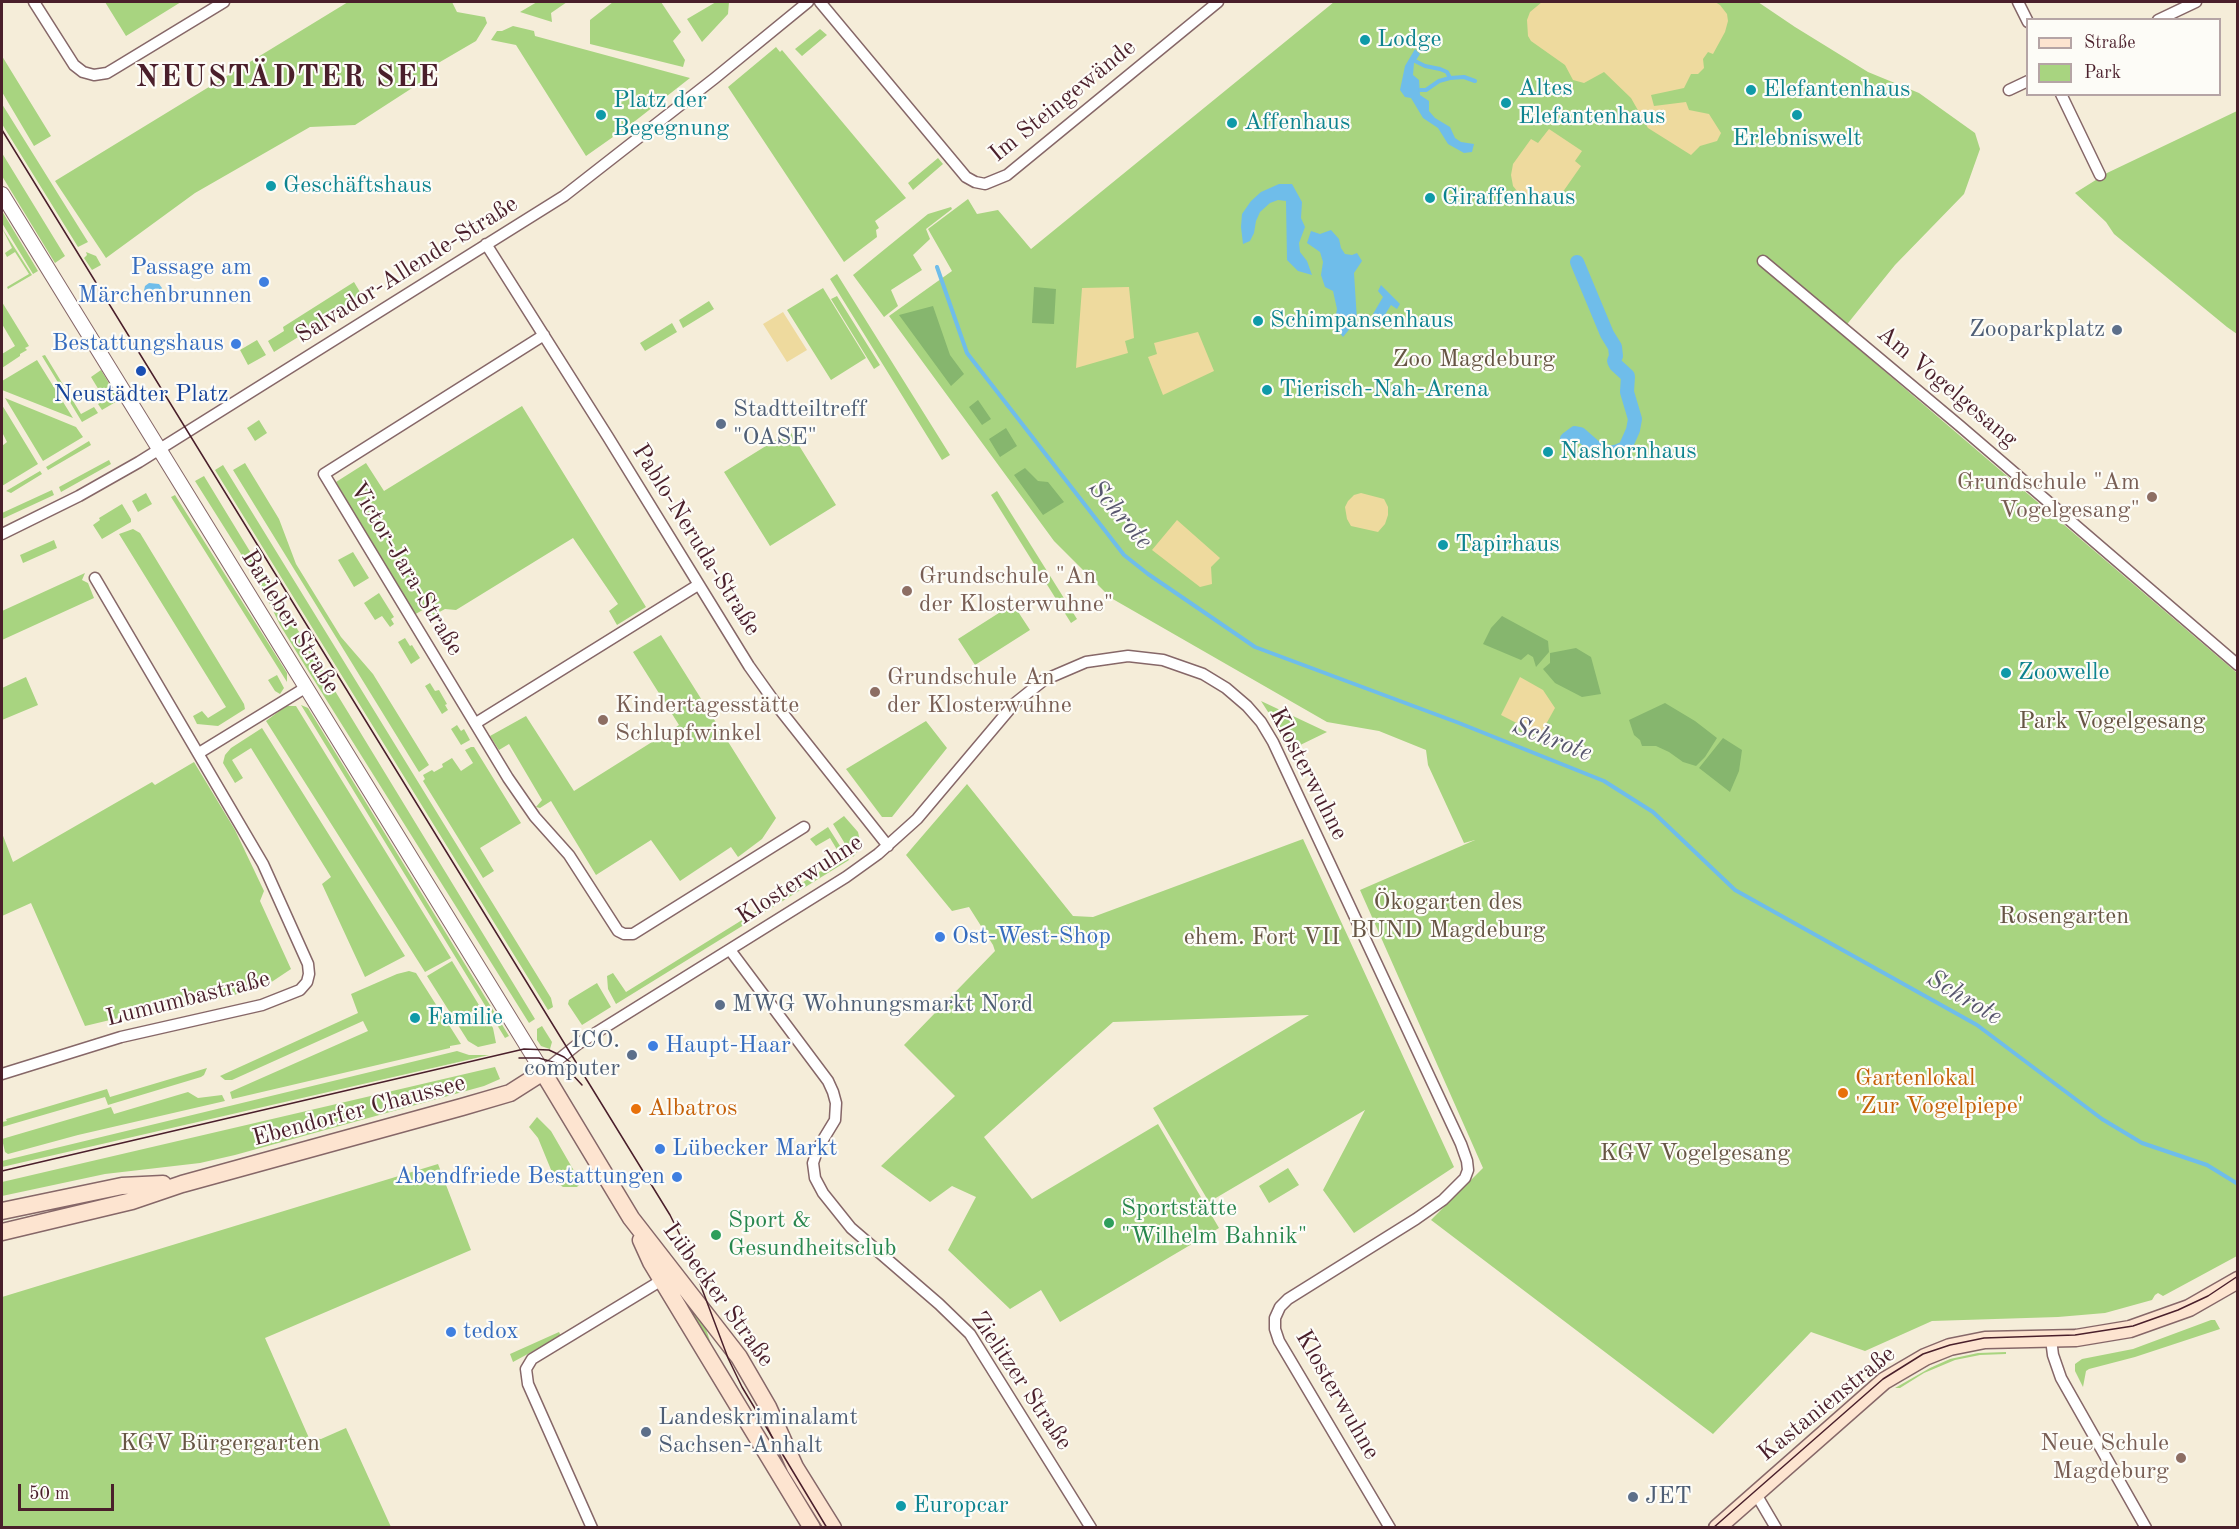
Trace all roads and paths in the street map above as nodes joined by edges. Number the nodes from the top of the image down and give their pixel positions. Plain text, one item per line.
1 (34, 2) edge
2 (224, 2) edge
3 (808, 2) edge
4 (820, 2) edge
5 (1218, 2) edge
6 (2018, 2) edge
7 (2196, 2) edge
8 (2026, 18) edge
9 (2162, 18) edge
10 (2026, 82) edge
11 (2009, 90) dead end
12 (2062, 96) edge
13 (2100, 174) dead end
14 (2, 194) edge
15 (486, 244) junction
16 (1762, 261) dead end
17 (544, 335) junction
18 (158, 449) junction
19 (2, 534) edge
20 (95, 578) dead end
21 (698, 585) junction
22 (2238, 665) edge
23 (305, 688) junction
24 (476, 723) junction
25 (199, 753) junction
26 (804, 827) dead end
27 (888, 846) junction
28 (730, 950) junction
29 (543, 1072) junction
30 (2, 1074) edge
31 (182, 1184) junction
32 (2, 1211) edge
33 (631, 1218) junction
34 (2, 1232) edge
35 (662, 1280) junction
36 (2238, 1280) edge
37 (2051, 1339) junction
38 (1756, 1494) junction
39 (592, 1527) edge
40 (812, 1527) edge
41 (833, 1527) edge
42 (1091, 1527) edge
43 (1390, 1527) edge
44 (1718, 1527) edge
45 (1776, 1527) edge
46 (2146, 1527) edge

1 - 2 street
3 - 15 street, Salvador-Allende-Straße
4 - 5 street, Im Steingewände
6 - 8 street
7 - 9 street
10 - 11 street
12 - 13 street
14 - 18 street, Barleber Straße
15 - 17 street, Pablo-Neruda-Straße
15 - 18 street, Salvador-Allende-Straße
16 - 22 street, Am Vogelgesang
17 - 21 street, Pablo-Neruda-Straße
17 - 24 street, Victor-Jara-Straße
18 - 19 street, Salvador-Allende-Straße
18 - 23 street, Barleber Straße
20 - 25 street, Lumumbastraße
21 - 24 street
21 - 27 street, Pablo-Neruda-Straße
23 - 25 street
23 - 29 street, Barleber Straße
24 - 26 street, Victor-Jara-Straße
25 - 30 street, Lumumbastraße
27 - 28 street, Klosterwuhne
27 - 43 street, Klosterwuhne
28 - 29 street, Klosterwuhne
28 - 42 street, Zielitzer Straße
29 - 31 main road, Ebendorfer Chaussee
29 - 33 main road, Lübecker Straße
31 - 32 main road, Ebendorfer Chaussee
31 - 34 main road, Ebendorfer Chaussee
33 - 35 main road, Lübecker Straße
33 - 41 main road, Lübecker Straße
35 - 39 street
35 - 40 main road, Lübecker Straße
36 - 37 main road, Kastanienstraße
37 - 38 main road, Kastanienstraße
37 - 46 street
38 - 44 main road, Kastanienstraße
38 - 45 street

